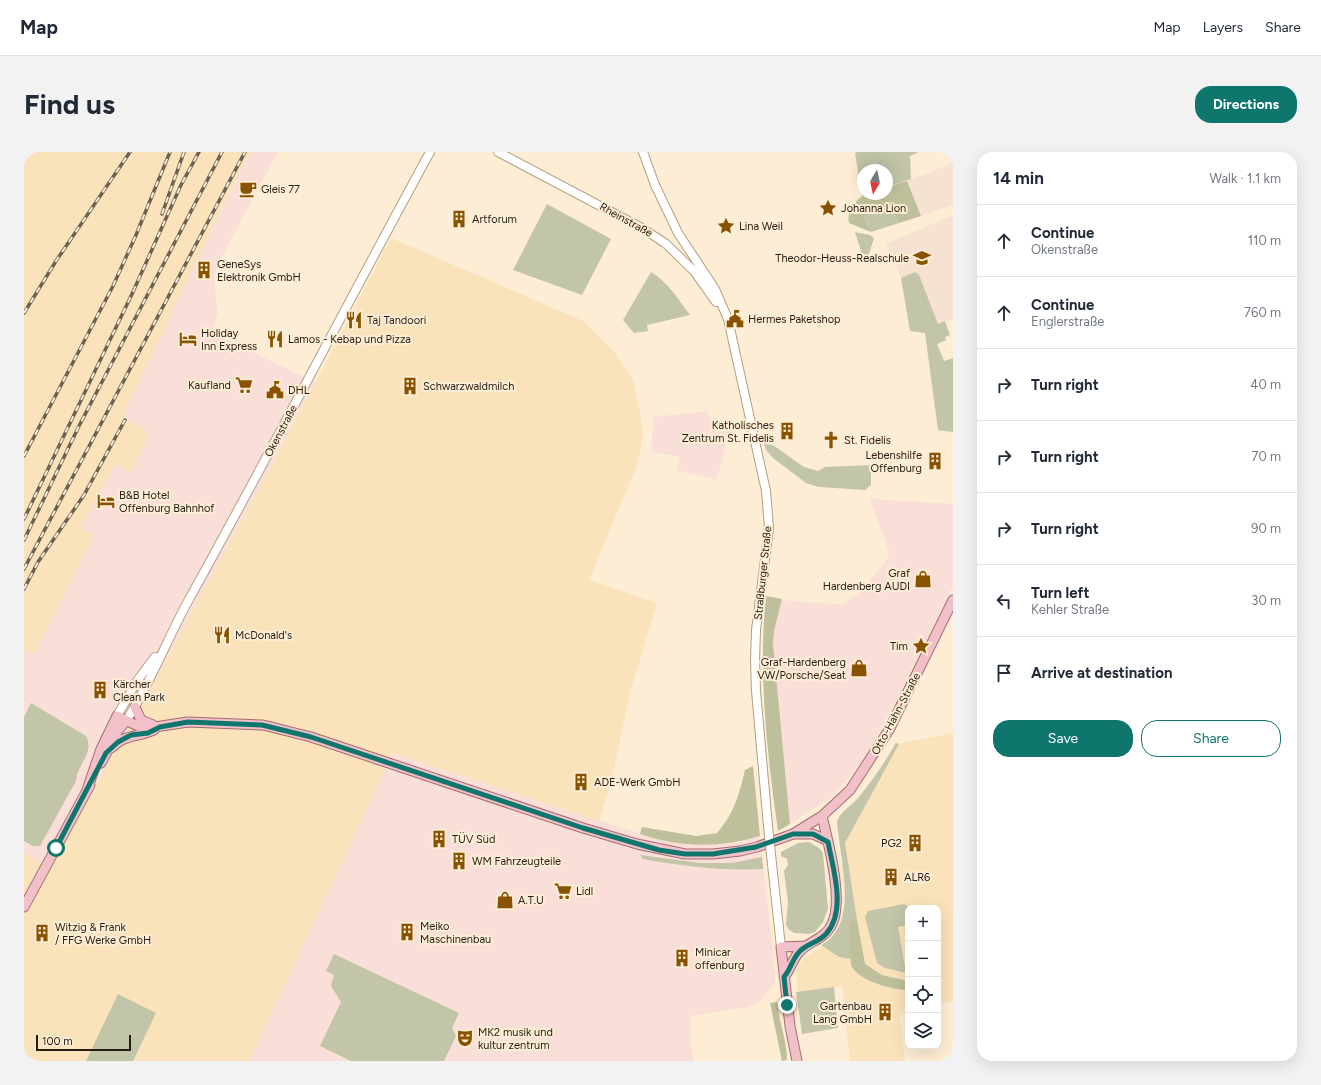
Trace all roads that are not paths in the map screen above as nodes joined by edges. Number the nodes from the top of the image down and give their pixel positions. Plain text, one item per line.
1 (430, 152) edge
2 (498, 152) edge
3 (643, 152) edge
4 (728, 318) junction
5 (953, 600) edge
6 (164, 645) junction
7 (135, 707) junction
8 (117, 716) junction
9 (126, 721) junction
10 (116, 727) junction
11 (160, 727) junction
12 (131, 735) junction
13 (106, 753) junction
14 (87, 790) junction
15 (822, 816) junction
16 (793, 834) junction
17 (828, 842) junction
18 (24, 907) edge
19 (806, 946) junction
20 (781, 947) junction
21 (784, 977) junction
22 (797, 1061) edge

1 - 6 main road, Okenstraße
2 - 4 main road, Rheinstraße
3 - 4 main road, Straßburger Straße
4 - 20 main road, Straßburger Straße, bridge
5 - 15 main road, Otto-Hahn-Straße
6 - 7 main road, Okenstraße
6 - 8 main road, Okenstraße
7 - 9 main road, Okenstraße
7 - 11 main road
8 - 9 main road
8 - 10 main road, Okenstraße
9 - 10 main road, Okenstraße
9 - 11 main road
10 - 12 main road
10 - 13 main road, Okenstraße
10 - 14 main road, Okenstraße
11 - 12 main road
11 - 16 main road
12 - 13 main road
13 - 14 main road, Okenstraße
14 - 18 main road, Okenstraße
15 - 16 main road, Otto-Hahn-Straße
15 - 17 main road
16 - 17 main road
17 - 19 main road
19 - 20 main road
19 - 21 main road
20 - 21 main road
21 - 22 main road

